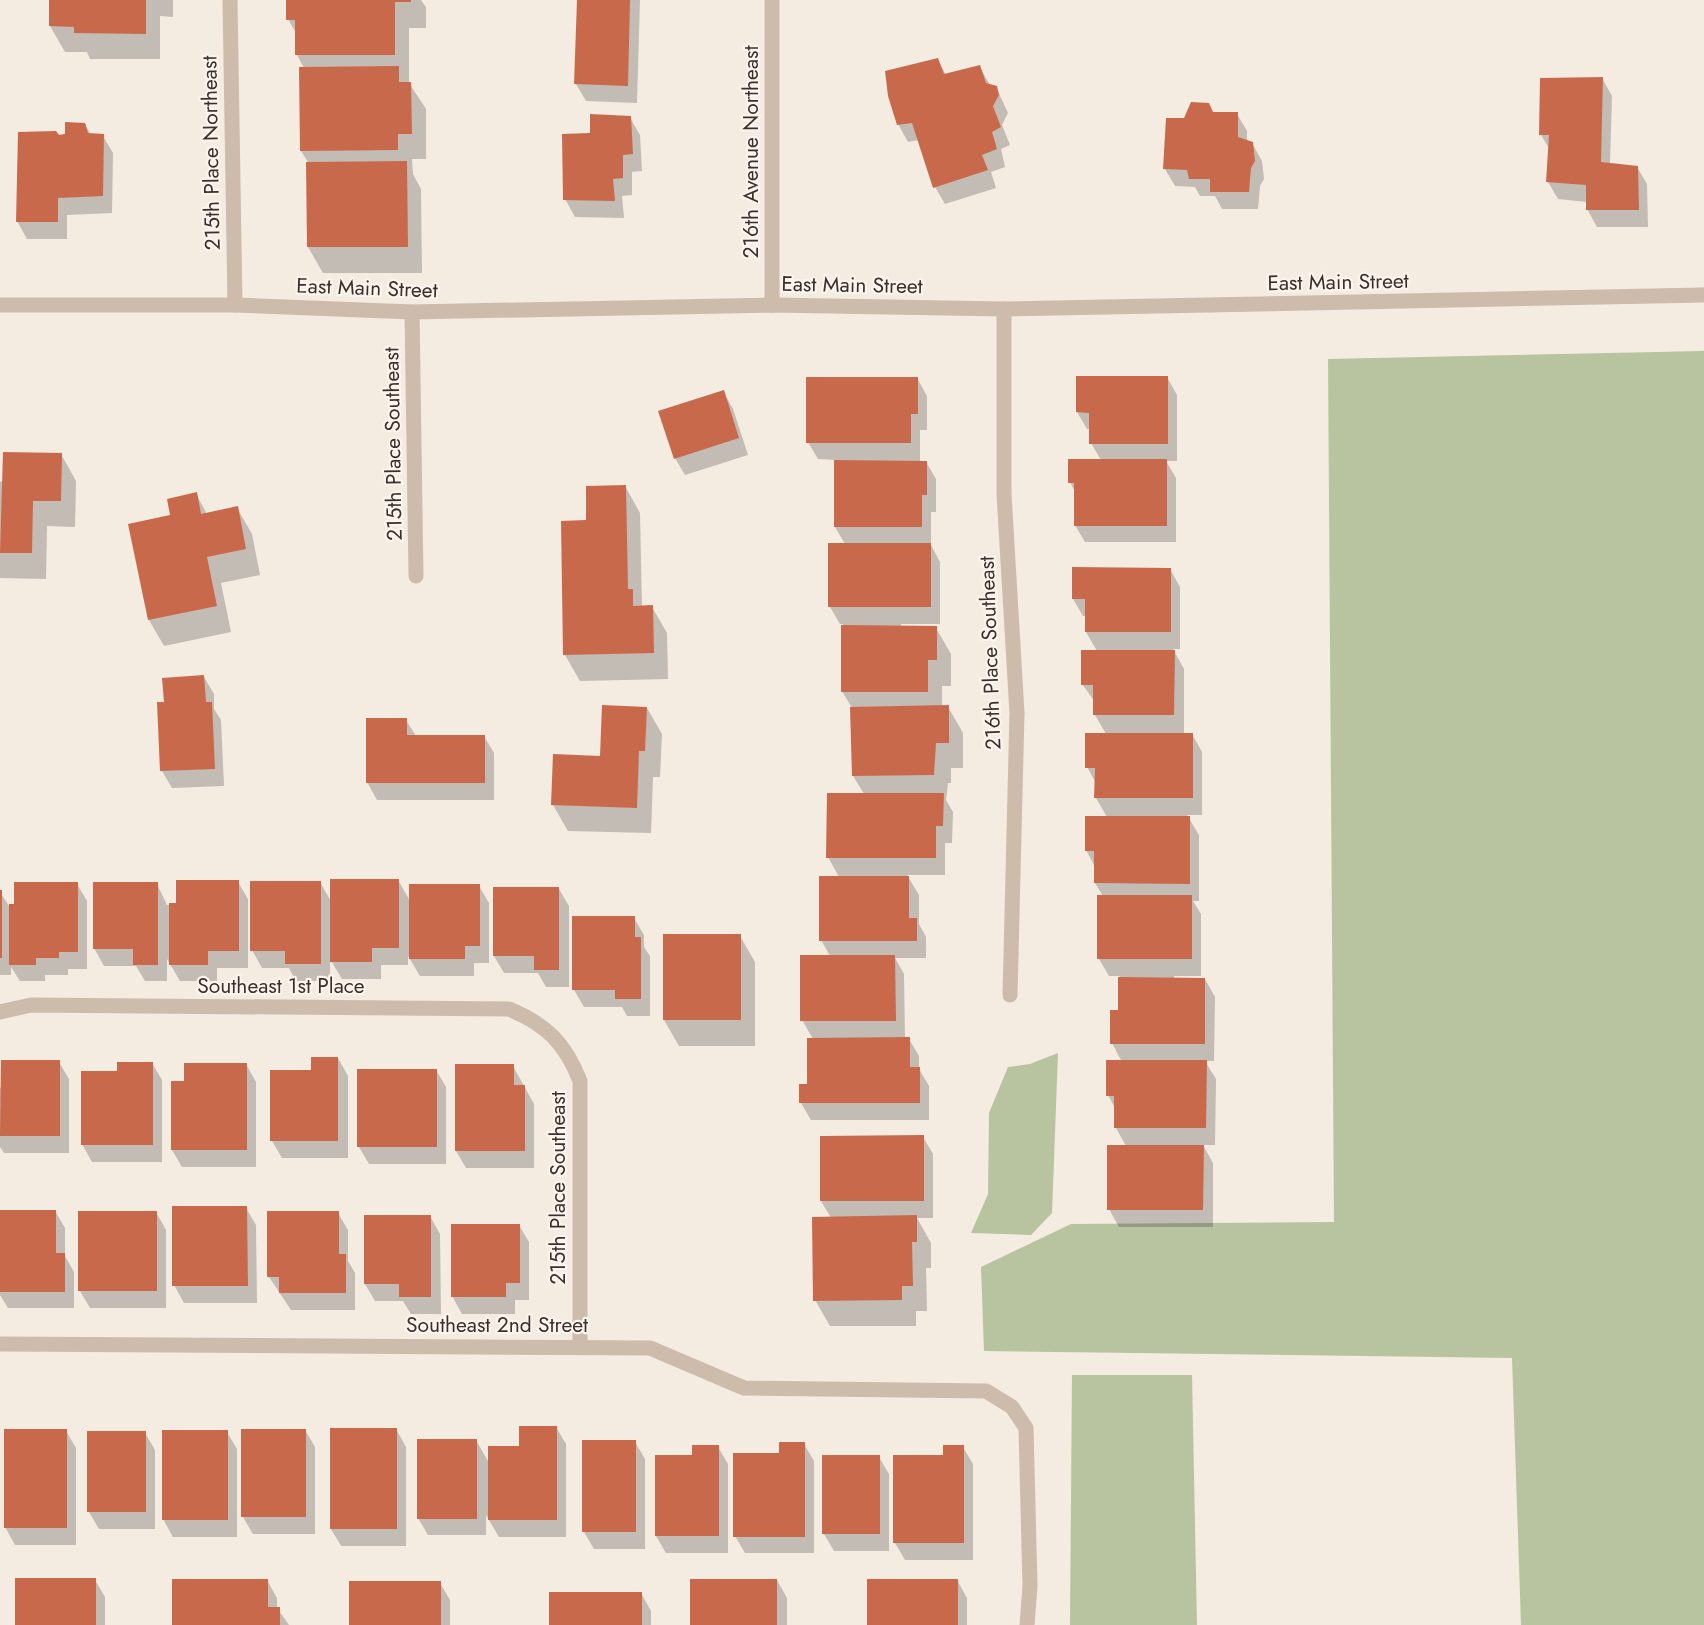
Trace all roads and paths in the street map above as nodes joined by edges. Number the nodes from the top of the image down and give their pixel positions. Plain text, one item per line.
1 (230, 0) edge
2 (772, 0) edge
3 (1704, 295) edge
4 (0, 305) edge
5 (235, 305) junction
6 (772, 305) junction
7 (1004, 309) junction
8 (412, 312) junction
9 (416, 576) dead end
10 (1010, 995) dead end
11 (0, 1012) edge
12 (554, 1037) joint
13 (0, 1344) edge
14 (580, 1346) junction
15 (1028, 1625) edge

1 - 5 street, 215th Place Northeast
2 - 6 street, 216th Avenue Northeast
3 - 7 street, East Main Street
4 - 5 street, East Main Street
5 - 8 street, East Main Street
6 - 7 street, East Main Street
6 - 8 street, East Main Street
7 - 10 street, 216th Place Southeast
8 - 9 street, 215th Place Southeast
11 - 12 street, Southeast 1st Place
12 - 14 street, 215th Place Southeast
13 - 14 street, Southeast 2nd Street
14 - 15 street, Southeast 2nd Street

